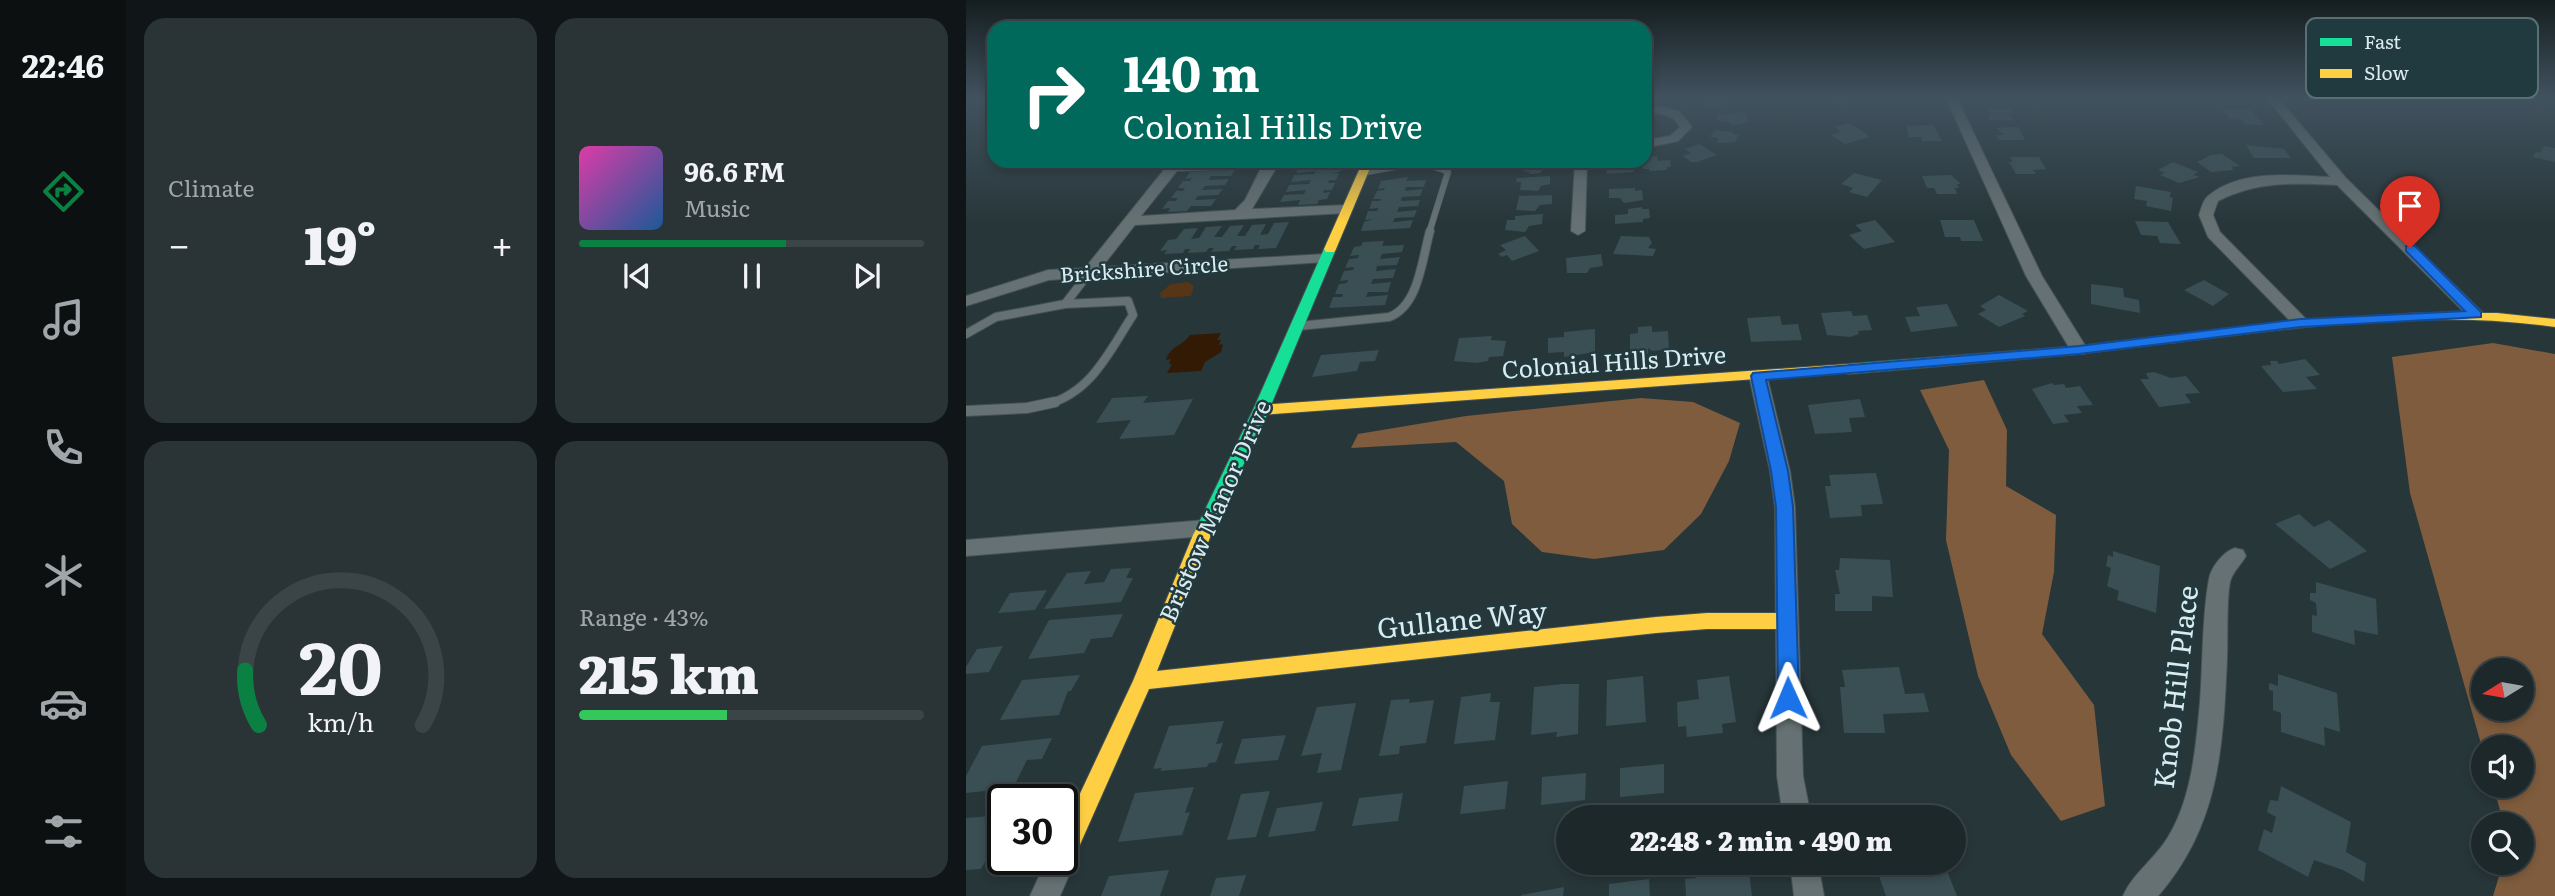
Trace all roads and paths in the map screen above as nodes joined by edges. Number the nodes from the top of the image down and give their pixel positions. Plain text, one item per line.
1 (1670, 140) edge
2 (1970, 140) edge
3 (2307, 140) edge
4 (1652, 143) edge
5 (1173, 168) edge
6 (1268, 168) edge
7 (1365, 168) edge
8 (1443, 168) edge
9 (1581, 168) edge
10 (2342, 181) junction
11 (1346, 209) junction
12 (1238, 214) junction
13 (1131, 221) junction
14 (1578, 230) dead end
15 (1325, 258) junction
16 (1089, 273) junction
17 (966, 301) edge
18 (1065, 304) junction
19 (2476, 315) junction
20 (2301, 323) junction
21 (2555, 323) edge
22 (1295, 326) junction
23 (966, 334) edge
24 (2079, 350) junction
25 (1758, 376) junction
26 (1261, 410) junction
27 (966, 411) edge
28 (1205, 528) junction
29 (966, 548) edge
30 (2235, 556) dead end
31 (1787, 621) junction
32 (1143, 681) junction
33 (1795, 805) edge
34 (1078, 824) edge
35 (1055, 875) edge
36 (1806, 875) edge
37 (1045, 896) edge
38 (1809, 896) edge
39 (2138, 896) edge

1 - 4 street
2 - 24 street
3 - 10 street
5 - 13 street
6 - 12 street
7 - 11 street, Bristow Manor Drive
8 - 22 lane
9 - 14 street
10 - 19 street
10 - 20 street
11 - 12 street
11 - 15 street, Bristow Manor Drive
12 - 13 street
13 - 16 street
15 - 16 street, Brickshire Circle
15 - 22 street, Bristow Manor Drive
16 - 17 street, Brickshire Circle
16 - 18 lane
18 - 23 lane
18 - 27 lane
19 - 20 street, Colonial Hills Drive
19 - 21 street, Colonial Hills Drive
20 - 24 street, Colonial Hills Drive
22 - 26 street, Bristow Manor Drive
24 - 25 street, Colonial Hills Drive
25 - 26 street, Colonial Hills Drive
25 - 31 street
26 - 28 street, Bristow Manor Drive
28 - 29 street
28 - 32 street, Bristow Manor Drive
30 - 39 street, Knob Hill Place
31 - 32 street, Gullane Way
31 - 33 street
32 - 34 street, Bristow Manor Drive
35 - 37 street, Bristow Manor Drive
36 - 38 street

